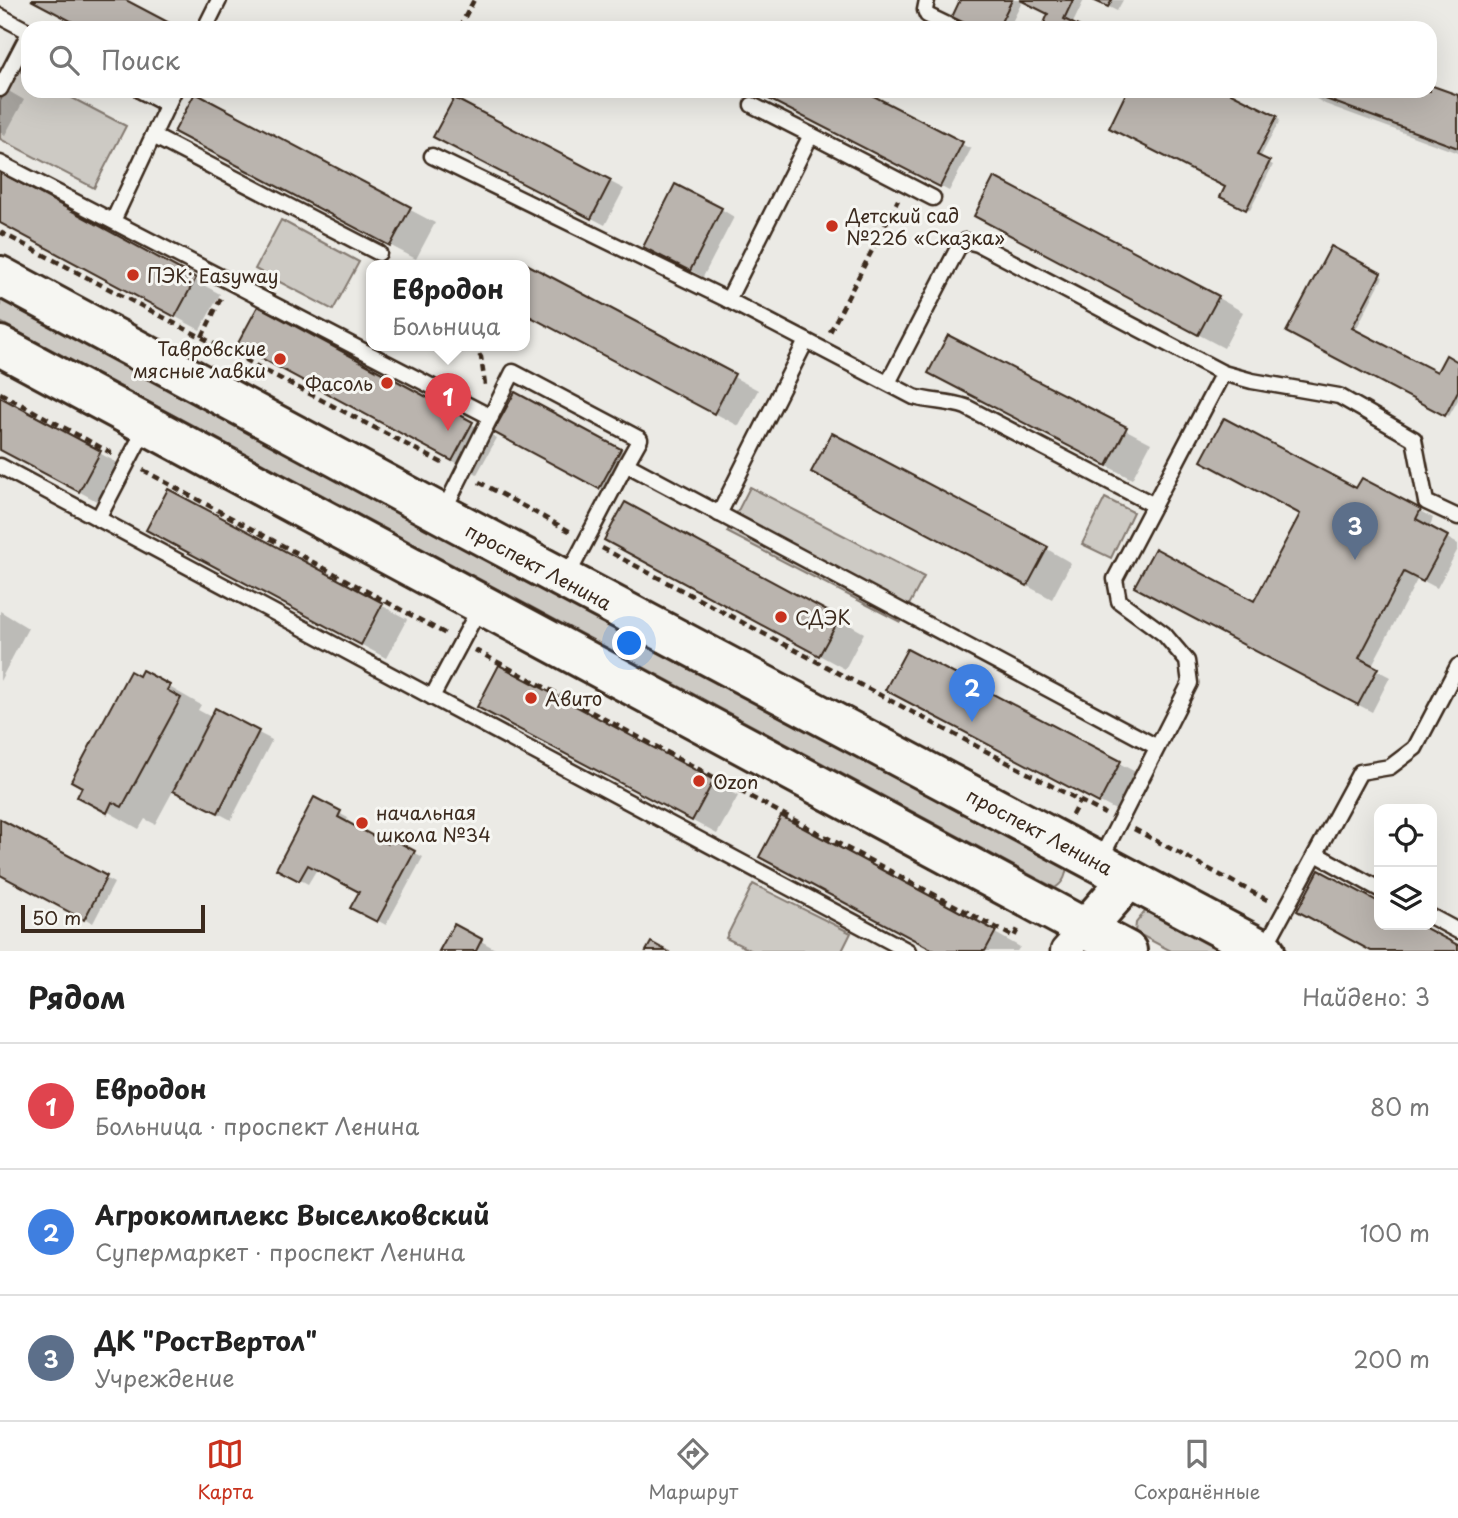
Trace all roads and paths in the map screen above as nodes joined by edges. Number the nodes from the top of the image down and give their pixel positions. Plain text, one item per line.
1 (219, 0) edge
2 (474, 0) edge
3 (927, 0) edge
4 (0, 16) edge
5 (208, 21) edge
6 (463, 21) edge
7 (940, 21) edge
8 (21, 29) edge
9 (21, 47) edge
10 (0, 89) edge
11 (154, 98) edge
12 (171, 98) edge
13 (168, 105) junction
14 (752, 105) dead end
15 (811, 135) junction
16 (153, 136) junction
17 (432, 156) dead end
18 (0, 163) edge
19 (906, 184) junction
20 (933, 198) dead end
21 (113, 221) junction
22 (0, 232) edge
23 (379, 253) dead end
24 (0, 276) edge
25 (229, 281) junction
26 (728, 300) junction
27 (202, 337) junction
28 (806, 341) junction
29 (0, 346) edge
30 (822, 349) junction
31 (477, 351) edge
32 (1223, 373) junction
33 (888, 383) junction
34 (0, 393) edge
35 (491, 417) junction
36 (147, 425) junction
37 (128, 462) junction
38 (626, 464) junction
39 (0, 467) edge
40 (462, 473) junction
41 (1154, 505) junction
42 (442, 514) junction
43 (719, 514) junction
44 (1458, 517) edge
45 (98, 519) junction
46 (586, 540) junction
47 (566, 580) junction
48 (481, 606) junction
49 (461, 643) junction
50 (1458, 666) edge
51 (432, 696) junction
52 (1157, 747) junction
53 (1119, 821) junction
54 (1316, 854) junction
55 (1113, 871) junction
56 (1374, 886) edge
57 (1285, 910) junction
58 (1437, 920) edge
59 (1458, 931) edge
60 (1014, 937) dead end
61 (1075, 940) edge
62 (908, 951) edge
63 (1127, 951) edge
64 (1264, 951) edge

1 - 5 lane
2 - 6 path
3 - 7 lane
4 - 8 lane
9 - 10 lane
11 - 13 lane
12 - 13 lane
13 - 16 lane
14 - 15 lane
15 - 19 lane
15 - 26 lane
16 - 21 lane
16 - 23 lane
17 - 26 lane
18 - 21 lane
19 - 20 lane
19 - 30 path
21 - 25 lane
22 - 27 path
24 - 42 main road, проспект Ленина
25 - 27 path
25 - 35 lane
26 - 28 lane
27 - 40 path
28 - 30 lane
28 - 43 lane
29 - 36 main road
30 - 33 lane
31 - 35 path
32 - 33 lane
32 - 41 lane
32 - 44 lane
33 - 41 lane
34 - 37 path
35 - 38 lane
35 - 40 lane
36 - 37 lane
36 - 48 main road
37 - 45 lane
37 - 49 path
38 - 43 lane
38 - 46 lane
39 - 45 lane
40 - 42 lane
40 - 46 path
41 - 52 lane
42 - 47 main road, проспект Ленина
43 - 52 lane
45 - 51 lane
46 - 47 lane
46 - 53 path
47 - 55 main road, проспект Ленина
48 - 49 lane
48 - 61 main road
49 - 51 lane
49 - 60 path
50 - 54 lane
51 - 62 lane
52 - 53 lane
53 - 55 lane
53 - 57 path
54 - 56 lane
54 - 57 lane
55 - 61 main road
55 - 64 main road, проспект Ленина
57 - 64 lane
58 - 59 lane
61 - 63 main road

